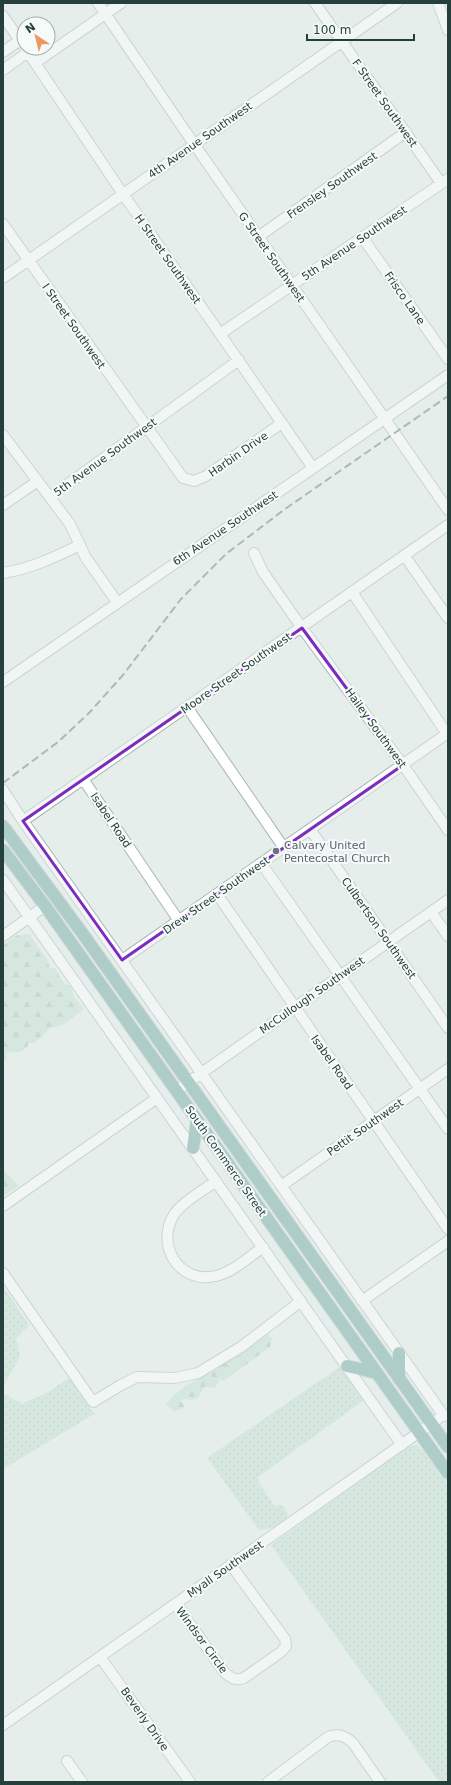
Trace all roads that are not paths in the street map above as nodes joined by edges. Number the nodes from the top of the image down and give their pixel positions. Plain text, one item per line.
1 (98, 3) edge
2 (121, 3) edge
3 (315, 3) edge
4 (397, 3) edge
5 (438, 3) edge
6 (105, 14) junction
7 (3, 16) edge
8 (448, 30) edge
9 (16, 35) edge
10 (342, 41) junction
11 (16, 49) edge
12 (3, 52) edge
13 (16, 56) edge
14 (31, 56) edge
15 (35, 62) junction
16 (3, 70) edge
17 (406, 132) junction
18 (194, 144) junction
19 (445, 181) edge
20 (123, 194) junction
21 (3, 224) edge
22 (258, 237) junction
23 (362, 237) junction
24 (28, 260) junction
25 (3, 278) edge
26 (292, 285) junction
27 (220, 334) junction
28 (448, 359) edge
29 (239, 360) junction
30 (448, 375) edge
31 (385, 419) junction
32 (282, 423) junction
33 (146, 427) junction
34 (3, 434) edge
35 (313, 468) junction
36 (38, 481) junction
37 (50, 497) junction
38 (3, 505) edge
39 (448, 510) edge
40 (448, 525) edge
41 (80, 545) junction
42 (254, 553) dead end
43 (404, 556) junction
44 (3, 573) edge
45 (352, 592) junction
46 (118, 602) junction
47 (448, 618) edge
48 (302, 628) junction
49 (3, 682) edge
50 (187, 707) junction
51 (448, 734) edge
52 (403, 764) junction
53 (83, 779) junction
54 (3, 790) edge
55 (23, 820) junction
56 (3, 826) edge
57 (310, 829) junction
58 (448, 830) edge
59 (284, 848) junction
60 (3, 850) edge
61 (261, 863) junction
62 (3, 880) edge
63 (216, 894) junction
64 (448, 900) edge
65 (45, 906) junction
66 (431, 912) junction
67 (29, 917) junction
68 (179, 921) junction
69 (80, 930) junction
70 (3, 936) edge
71 (448, 936) edge
72 (388, 942) junction
73 (122, 960) junction
74 (340, 976) junction
75 (295, 1007) junction
76 (448, 1028) edge
77 (448, 1069) edge
78 (202, 1073) junction
79 (188, 1082) junction
80 (419, 1089) junction
81 (176, 1091) junction
82 (157, 1098) junction
83 (197, 1120) junction
84 (373, 1121) junction
85 (448, 1129) edge
86 (193, 1148) junction
87 (216, 1182) junction
88 (281, 1186) junction
89 (3, 1206) edge
90 (448, 1229) edge
91 (448, 1241) edge
92 (263, 1247) junction
93 (3, 1273) edge
94 (301, 1301) junction
95 (362, 1301) junction
96 (399, 1353) junction
97 (347, 1366) junction
98 (377, 1373) junction
99 (399, 1379) junction
100 (446, 1414) edge
101 (431, 1425) junction
102 (419, 1433) junction
103 (402, 1445) junction
104 (448, 1447) edge
105 (448, 1474) edge
106 (231, 1564) junction
107 (176, 1604) junction
108 (100, 1657) junction
109 (3, 1725) edge
110 (67, 1761) dead end
111 (82, 1782) edge
112 (190, 1782) edge
113 (268, 1782) edge
114 (380, 1782) edge

1 - 6 street, G Street Southwest
2 - 6 street
3 - 10 street, F Street Southwest
4 - 10 street, 4th Avenue Southwest
5 - 8 street
6 - 15 street
6 - 18 street, G Street Southwest
7 - 9 street, H Street Southwest
10 - 17 street, F Street Southwest
10 - 18 street, 4th Avenue Southwest
11 - 12 street
13 - 16 street
14 - 15 street, H Street Southwest
15 - 20 street, H Street Southwest
17 - 19 street, F Street Southwest
17 - 22 street, Frensley Southwest
18 - 20 street, 4th Avenue Southwest
18 - 22 street, G Street Southwest
19 - 23 street, 5th Avenue Southwest
20 - 24 street, 4th Avenue Southwest
20 - 27 street, H Street Southwest
21 - 24 street, I Street Southwest
22 - 26 street, G Street Southwest
23 - 26 street, 5th Avenue Southwest
23 - 28 street, Frisco Lane
24 - 25 street, 4th Avenue Southwest
24 - 33 street, I Street Southwest
26 - 27 street, 5th Avenue Southwest
26 - 31 street, G Street Southwest
27 - 29 street, H Street Southwest
29 - 32 street, H Street Southwest
29 - 33 street, 5th Avenue Southwest
30 - 31 street, 6th Avenue Southwest
31 - 35 street, 6th Avenue Southwest
31 - 39 street, G Street Southwest
32 - 33 street, Harbin Drive
32 - 35 street, H Street Southwest
33 - 37 street, 5th Avenue Southwest
34 - 36 street
35 - 46 street, 6th Avenue Southwest
36 - 37 street
36 - 38 street, 5th Avenue Southwest
37 - 41 street
40 - 43 street, Moore Street Southwest
41 - 44 street
41 - 46 street
42 - 48 street, Hailey Southwest
43 - 45 street, Moore Street Southwest
43 - 47 street
45 - 48 street, Moore Street Southwest
45 - 51 street
46 - 49 street, 6th Avenue Southwest
48 - 50 street, Moore Street Southwest
48 - 52 street, Hailey Southwest
50 - 53 street, Moore Street Southwest
50 - 59 street
51 - 52 street, Drew Street Southwest
52 - 57 street, Drew Street Southwest
52 - 58 street, Hailey Southwest
53 - 55 street, Moore Street Southwest
53 - 68 street, Isabel Road
54 - 55 street
55 - 73 street
56 - 69 main road, South Commerce Street
57 - 59 street, Drew Street Southwest
57 - 72 street, Culbertson Southwest
59 - 61 street, Drew Street Southwest
60 - 65 main road, South Commerce Street
61 - 63 street, Drew Street Southwest
61 - 74 street
62 - 67 street
63 - 68 street, Drew Street Southwest
63 - 75 street, Isabel Road
64 - 66 street, McCullough Southwest
65 - 67 street
65 - 69 main road
65 - 81 main road, South Commerce Street
66 - 71 street
66 - 72 street, McCullough Southwest
67 - 70 street
67 - 82 street
68 - 73 street, Drew Street Southwest
69 - 79 main road, South Commerce Street
72 - 74 street, McCullough Southwest
72 - 76 street, Culbertson Southwest
73 - 78 street
74 - 75 street, McCullough Southwest
74 - 80 street
75 - 78 street, McCullough Southwest
75 - 84 street, Isabel Road
77 - 80 street, Pettit Southwest
78 - 79 street, McCullough Southwest
78 - 88 street
79 - 81 street, McCullough Southwest
79 - 99 main road, South Commerce Street
80 - 84 street, Pettit Southwest
80 - 85 street
81 - 83 main road, South Commerce Street
82 - 86 street
82 - 89 street
83 - 86 main road
83 - 98 main road, South Commerce Street
84 - 88 street, Pettit Southwest
84 - 90 street, Isabel Road
86 - 87 street
87 - 92 street
87 - 92 street
88 - 95 street
91 - 95 street
92 - 94 street
93 - 94 street
94 - 97 street
95 - 96 street
96 - 99 main road
96 - 100 street
97 - 98 main road
97 - 103 street
98 - 102 main road, South Commerce Street
99 - 101 main road, South Commerce Street
100 - 101 street, Myall Southwest
101 - 102 street, Myall Southwest
101 - 104 main road, South Commerce Street
102 - 103 street, Myall Southwest
102 - 105 main road, South Commerce Street
103 - 106 street, Myall Southwest
106 - 107 street, Myall Southwest
106 - 107 street, Windsor Circle
107 - 108 street, Myall Southwest
108 - 109 street, Myall Southwest
108 - 112 street, Beverly Drive
110 - 111 street
113 - 114 street

